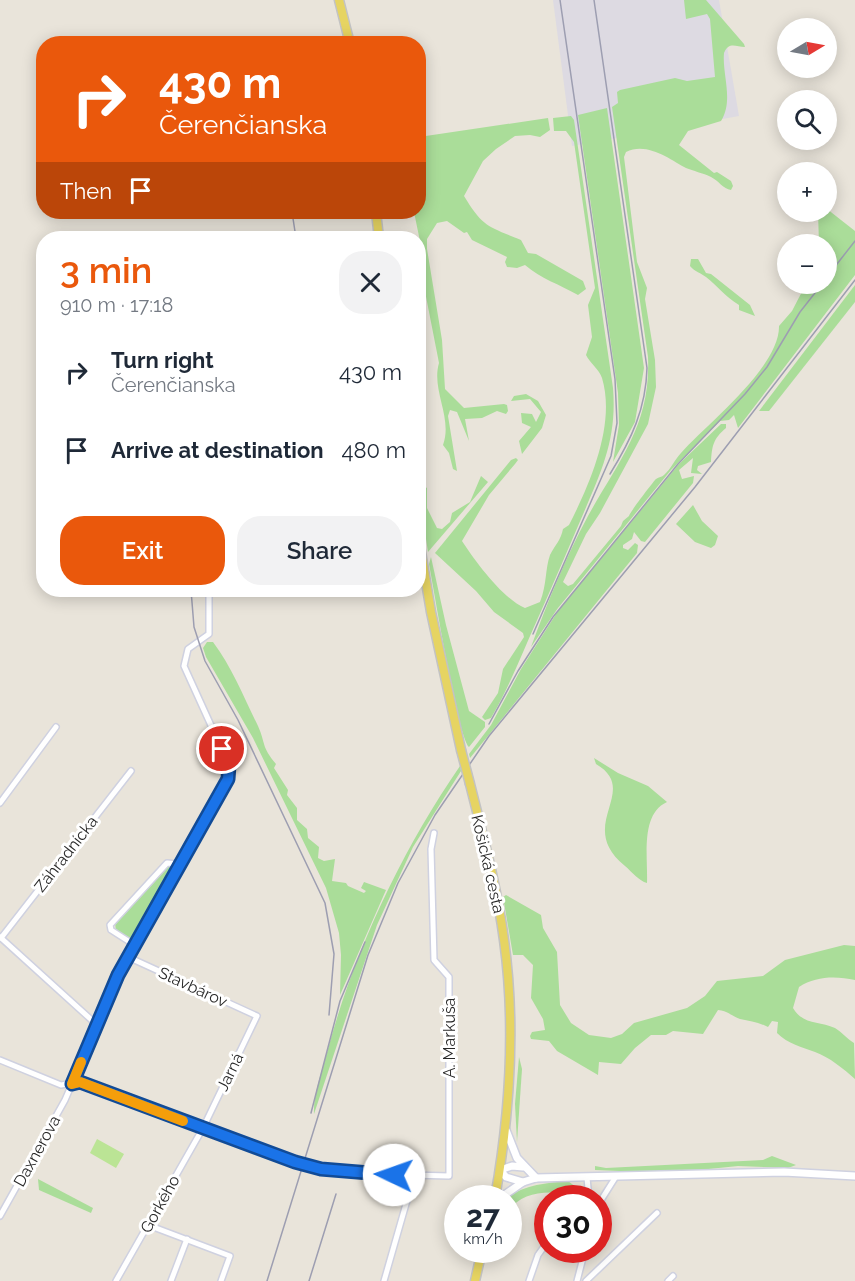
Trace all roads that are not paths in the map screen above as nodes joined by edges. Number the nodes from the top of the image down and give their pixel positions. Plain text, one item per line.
1 (339, 0) edge
2 (348, 36) edge
3 (426, 581) edge
4 (209, 597) edge
5 (56, 727) dead end
6 (131, 771) dead end
7 (0, 803) edge
8 (434, 834) dead end
9 (179, 864) junction
10 (1, 938) edge
11 (136, 945) junction
12 (128, 957) junction
13 (257, 1016) joint
14 (96, 1024) junction
15 (0, 1060) edge
16 (72, 1084) junction
17 (203, 1128) junction
18 (506, 1129) junction
19 (523, 1167) junction
20 (500, 1170) junction
21 (414, 1176) junction
22 (855, 1176) edge
23 (536, 1178) junction
24 (586, 1178) junction
25 (615, 1178) junction
26 (523, 1182) junction
27 (497, 1185) edge
28 (519, 1185) edge
29 (586, 1185) edge
30 (610, 1185) edge
31 (657, 1213) dead end
32 (0, 1216) edge
33 (148, 1225) junction
34 (187, 1239) junction
35 (479, 1263) edge
36 (536, 1263) edge
37 (582, 1263) edge
38 (673, 1276) dead end
39 (116, 1281) edge
40 (171, 1281) edge
41 (221, 1281) edge
42 (384, 1281) edge
43 (475, 1281) edge
44 (530, 1281) edge
45 (577, 1281) edge
46 (585, 1281) edge
47 (669, 1281) edge

1 - 2 main road
3 - 18 main road, Košická cesta, bridge
4 - 9 street, Daxnerova
5 - 7 street
6 - 10 street, Záhradnícka
8 - 21 street, A. Markuša
9 - 11 street, Daxnerova
9 - 11 street
10 - 14 street
11 - 12 street, Daxnerova
12 - 13 street, Stavbárov
12 - 14 street, Daxnerova
13 - 17 street, Jarná
14 - 16 street, Daxnerova
15 - 16 street
16 - 17 street
16 - 32 street, Daxnerova
17 - 21 street
17 - 33 street, Gorkého
18 - 19 street
18 - 20 main road, Košická cesta
19 - 20 street
19 - 23 street
20 - 26 street
20 - 27 main road, Košická cesta
21 - 42 street
22 - 25 street
23 - 24 street
23 - 26 street
24 - 25 street
24 - 29 street
25 - 30 street
26 - 28 street
31 - 46 street
33 - 34 street
33 - 39 street, Gorkého
34 - 40 street
34 - 41 street
35 - 43 main road
36 - 44 street
37 - 45 street
38 - 47 street

